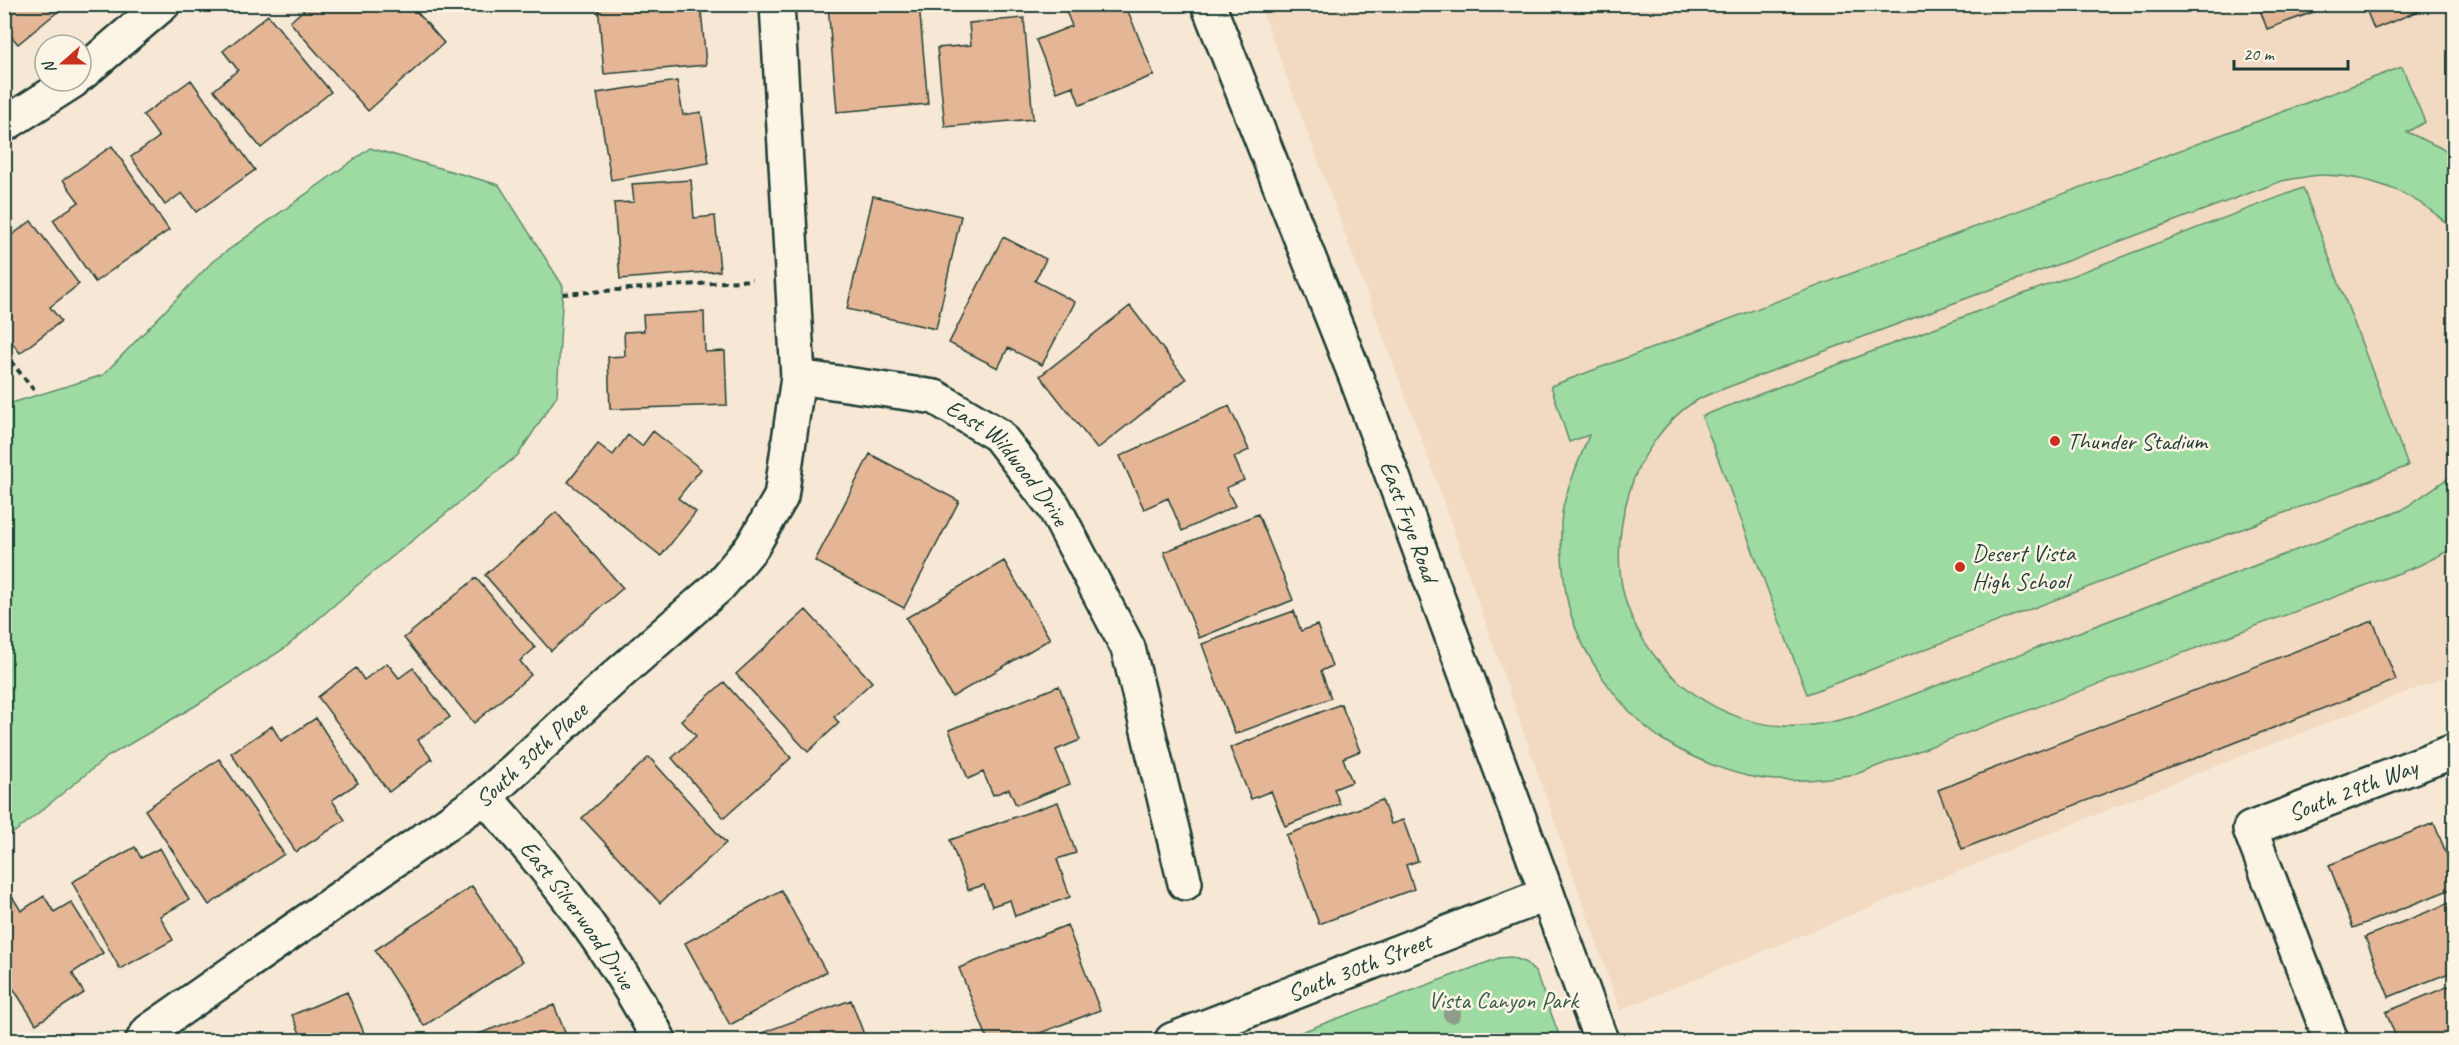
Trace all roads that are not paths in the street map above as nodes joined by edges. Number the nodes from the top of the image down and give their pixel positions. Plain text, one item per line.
1 (163, 4) edge
2 (777, 4) edge
3 (1208, 4) edge
4 (93, 64) edge
5 (54, 93) edge
6 (4, 125) edge
7 (798, 377) junction
8 (2454, 751) edge
9 (485, 797) junction
10 (1185, 883) dead end
11 (1547, 894) junction
12 (144, 1041) edge
13 (659, 1041) edge
14 (1172, 1041) edge
15 (1601, 1041) edge
16 (2331, 1041) edge

1 - 4 street
2 - 7 street
3 - 11 street, East Frye Road
5 - 6 street
7 - 9 street, South 30th Place
7 - 10 street, East Wildwood Drive
8 - 16 street, South 29th Way
9 - 12 street, South 30th Place
9 - 13 street, East Silverwood Drive
11 - 14 street, South 30th Street
11 - 15 street, East Frye Road

